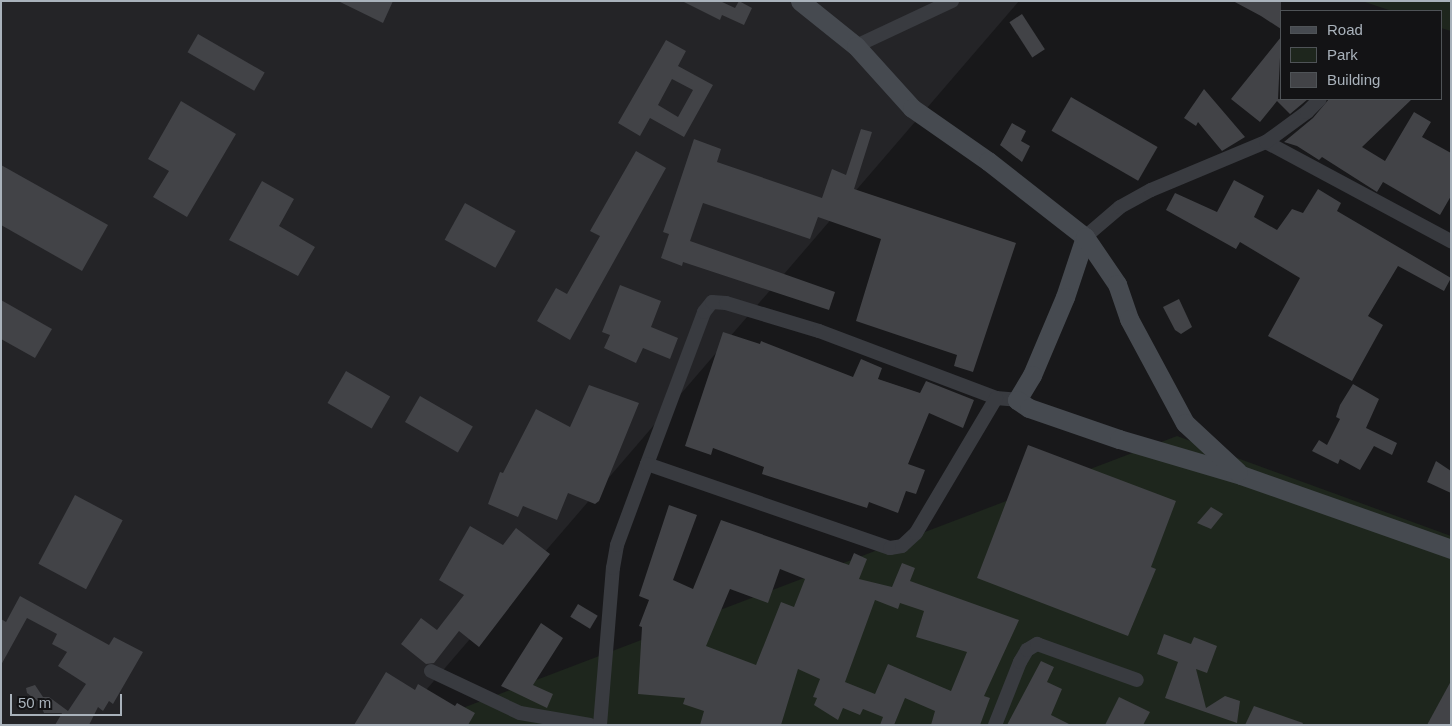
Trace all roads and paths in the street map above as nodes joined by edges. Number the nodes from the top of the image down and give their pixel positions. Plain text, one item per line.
1 (800, 1) edge
2 (952, 1) edge
3 (856, 46) junction
4 (1319, 100) edge
5 (1266, 142) junction
6 (1085, 237) junction
7 (1451, 241) edge
8 (996, 398) junction
9 (1017, 400) junction
10 (648, 464) junction
11 (1241, 475) junction
12 (1451, 549) edge
13 (431, 671) dead end
14 (1136, 680) dead end
15 (517, 719) edge
16 (590, 725) edge
17 (600, 725) edge
18 (996, 725) edge

1 - 3 street
2 - 3 street
3 - 6 street
4 - 5 street
5 - 6 street
5 - 7 street
6 - 9 street
6 - 11 street
8 - 9 street
8 - 10 street
8 - 10 street
9 - 11 street
10 - 17 street
11 - 12 street
13 - 15 street
14 - 18 street
15 - 16 street

